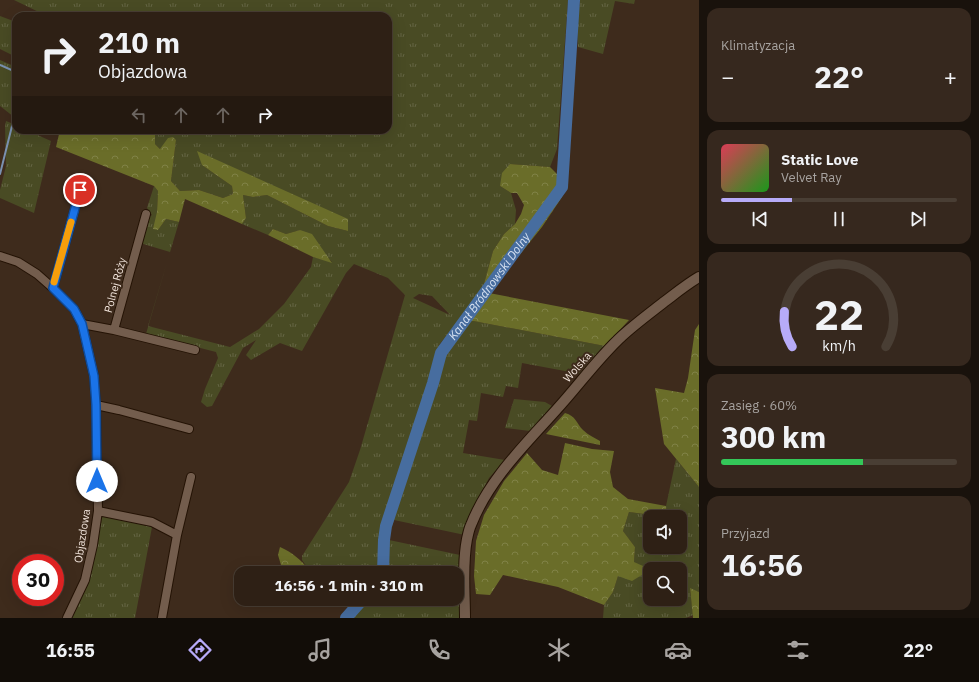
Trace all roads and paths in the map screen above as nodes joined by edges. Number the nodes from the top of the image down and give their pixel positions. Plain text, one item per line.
1 (80, 190) dead end
2 (146, 214) dead end
3 (0, 256) edge
4 (699, 277) edge
5 (53, 288) junction
6 (82, 324) junction
7 (114, 330) junction
8 (195, 350) dead end
9 (96, 405) junction
10 (189, 428) dead end
11 (192, 477) dead end
12 (98, 511) junction
13 (177, 535) junction
14 (67, 618) edge
15 (162, 618) edge
16 (466, 618) edge

1 - 5 street
2 - 7 street, Polnej Róży
3 - 5 street, Objazdowa
4 - 16 street, Wolska
5 - 6 street, Objazdowa
6 - 7 street, Polnej Róży
6 - 9 street, Objazdowa
7 - 8 street
9 - 10 street
9 - 12 street, Objazdowa
11 - 13 street
12 - 13 street
12 - 14 street, Objazdowa
13 - 15 street

